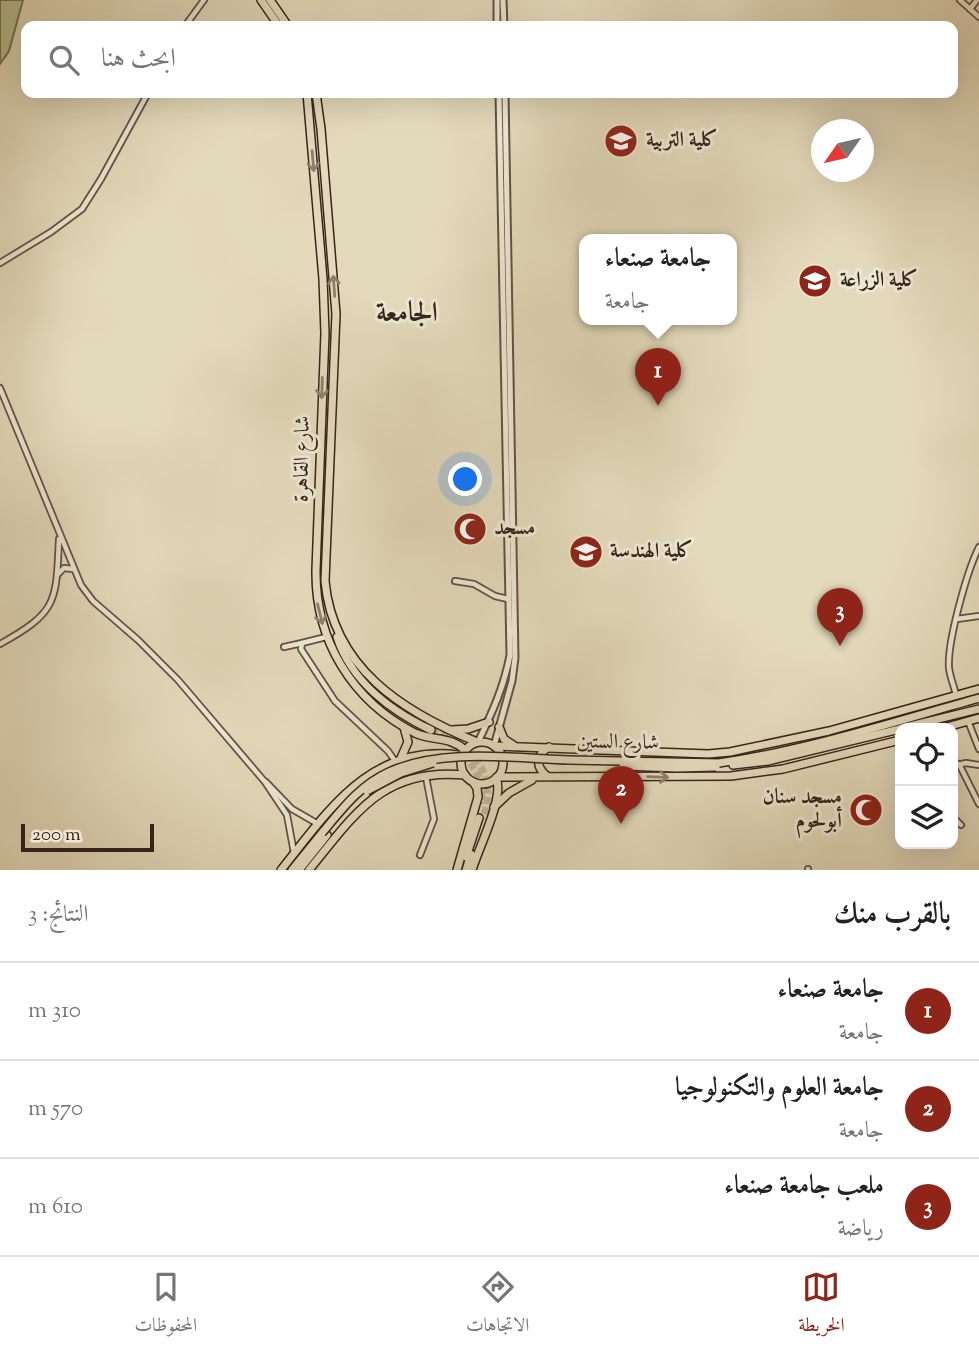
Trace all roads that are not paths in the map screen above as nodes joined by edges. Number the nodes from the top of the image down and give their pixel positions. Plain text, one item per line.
1 (204, 0) edge
2 (261, 0) edge
3 (270, 0) edge
4 (497, 0) edge
5 (503, 0) edge
6 (960, 0) edge
7 (977, 0) edge
8 (970, 9) junction
9 (979, 17) edge
10 (189, 21) edge
11 (276, 21) edge
12 (285, 21) edge
13 (497, 21) edge
14 (503, 21) edge
15 (145, 98) edge
16 (307, 98) edge
17 (317, 98) edge
18 (499, 98) edge
19 (505, 98) edge
20 (321, 129) junction
21 (310, 130) junction
22 (502, 138) junction
23 (0, 263) edge
24 (0, 388) edge
25 (510, 502) junction
26 (60, 535) junction
27 (979, 548) edge
28 (74, 570) junction
29 (57, 575) junction
30 (455, 581) dead end
31 (508, 599) junction
32 (979, 616) edge
33 (957, 619) junction
34 (326, 637) junction
35 (302, 643) junction
36 (0, 644) edge
37 (284, 647) dead end
38 (509, 680) junction
39 (979, 689) edge
40 (956, 695) junction
41 (966, 697) junction
42 (979, 698) edge
43 (979, 709) edge
44 (965, 717) junction
45 (979, 718) edge
46 (489, 722) junction
47 (930, 723) edge
48 (953, 723) edge
49 (404, 727) junction
50 (499, 727) junction
51 (447, 729) junction
52 (895, 729) edge
53 (431, 732) junction
54 (796, 738) junction
55 (895, 741) edge
56 (478, 742) junction
57 (808, 745) junction
58 (494, 746) junction
59 (514, 746) junction
60 (550, 747) junction
61 (979, 749) edge
62 (463, 753) junction
63 (422, 754) junction
64 (397, 760) junction
65 (959, 764) joint
66 (718, 765) junction
67 (979, 765) edge
68 (465, 775) junction
69 (426, 777) junction
70 (545, 777) junction
71 (496, 778) junction
72 (472, 781) junction
73 (281, 801) junction
74 (979, 804) edge
75 (493, 808) junction
76 (481, 817) junction
77 (958, 822) edge
78 (318, 824) junction
79 (961, 825) dead end
80 (324, 834) junction
81 (294, 853) junction
82 (420, 855) dead end
83 (281, 870) edge
84 (292, 870) edge
85 (299, 870) edge
86 (309, 870) edge
87 (462, 870) edge
88 (472, 870) edge

1 - 10 street
2 - 11 main road
3 - 12 main road
4 - 13 street
5 - 14 street
6 - 8 street
7 - 8 street
8 - 9 street
15 - 23 street
16 - 21 main road, شارع القاهرة
17 - 20 main road, شارع القاهرة
18 - 22 street
19 - 22 street
20 - 21 main road
53 -> 20 main road, شارع القاهرة
21 -> 34 main road, شارع القاهرة
22 - 25 street
24 - 26 street
25 - 31 street
25 - 38 street
26 - 28 street
26 - 29 street
27 - 33 street
28 - 29 street
28 - 73 street
29 - 36 street
30 - 31 street
31 - 38 street
32 - 33 street
33 - 40 street
34 - 35 street
34 - 49 main road, شارع القاهرة
34 - 53 main road
35 - 37 street
35 - 64 street
38 - 46 street
38 - 50 street
39 - 41 main road, شارع الستين
40 - 41 main road, شارع الستين
40 - 54 main road, شارع الستين
41 - 42 main road, شارع الستين
41 - 57 main road, شارع الستين
43 - 44 main road, شارع الستين
44 - 45 main road, شارع الستين
44 - 47 main road, شارع الستين
44 - 48 main road, شارع الستين
44 - 61 street
46 - 51 main road
46 - 56 street
49 - 53 main road, شارع القاهرة
49 - 64 main road
50 - 58 street
50 - 59 main road
51 - 53 main road, شارع القاهرة
51 - 56 main road, شارع القاهرة
52 - 66 main road, شارع الستين
53 - 62 main road, شارع القاهرة
54 - 57 main road
54 - 60 main road, شارع الستين
70 -> 55 main road, شارع الستين
56 - 58 main road
56 - 62 main road
57 - 66 main road, شارع الستين
58 - 59 main road, شارع الستين
58 - 71 main road
59 - 60 main road, شارع الستين
60 - 70 main road
62 - 63 main road
62 - 68 main road
63 - 64 main road
63 - 69 main road
64 - 78 main road
65 - 67 street
65 - 74 street
66 - 80 main road, شارع الستين, bridge
68 - 69 main road
68 - 72 main road
69 - 82 street
69 - 86 main road
70 - 71 main road, شارع الستين
70 - 75 main road
71 - 72 main road
71 - 75 main road
72 - 76 main road
73 - 78 street
73 - 81 street
75 - 76 main road
76 - 87 main road
76 - 88 main road
77 - 79 street
78 - 81 main road
80 - 84 main road, شارع الستين
80 - 85 main road, شارع الستين
81 - 83 main road

